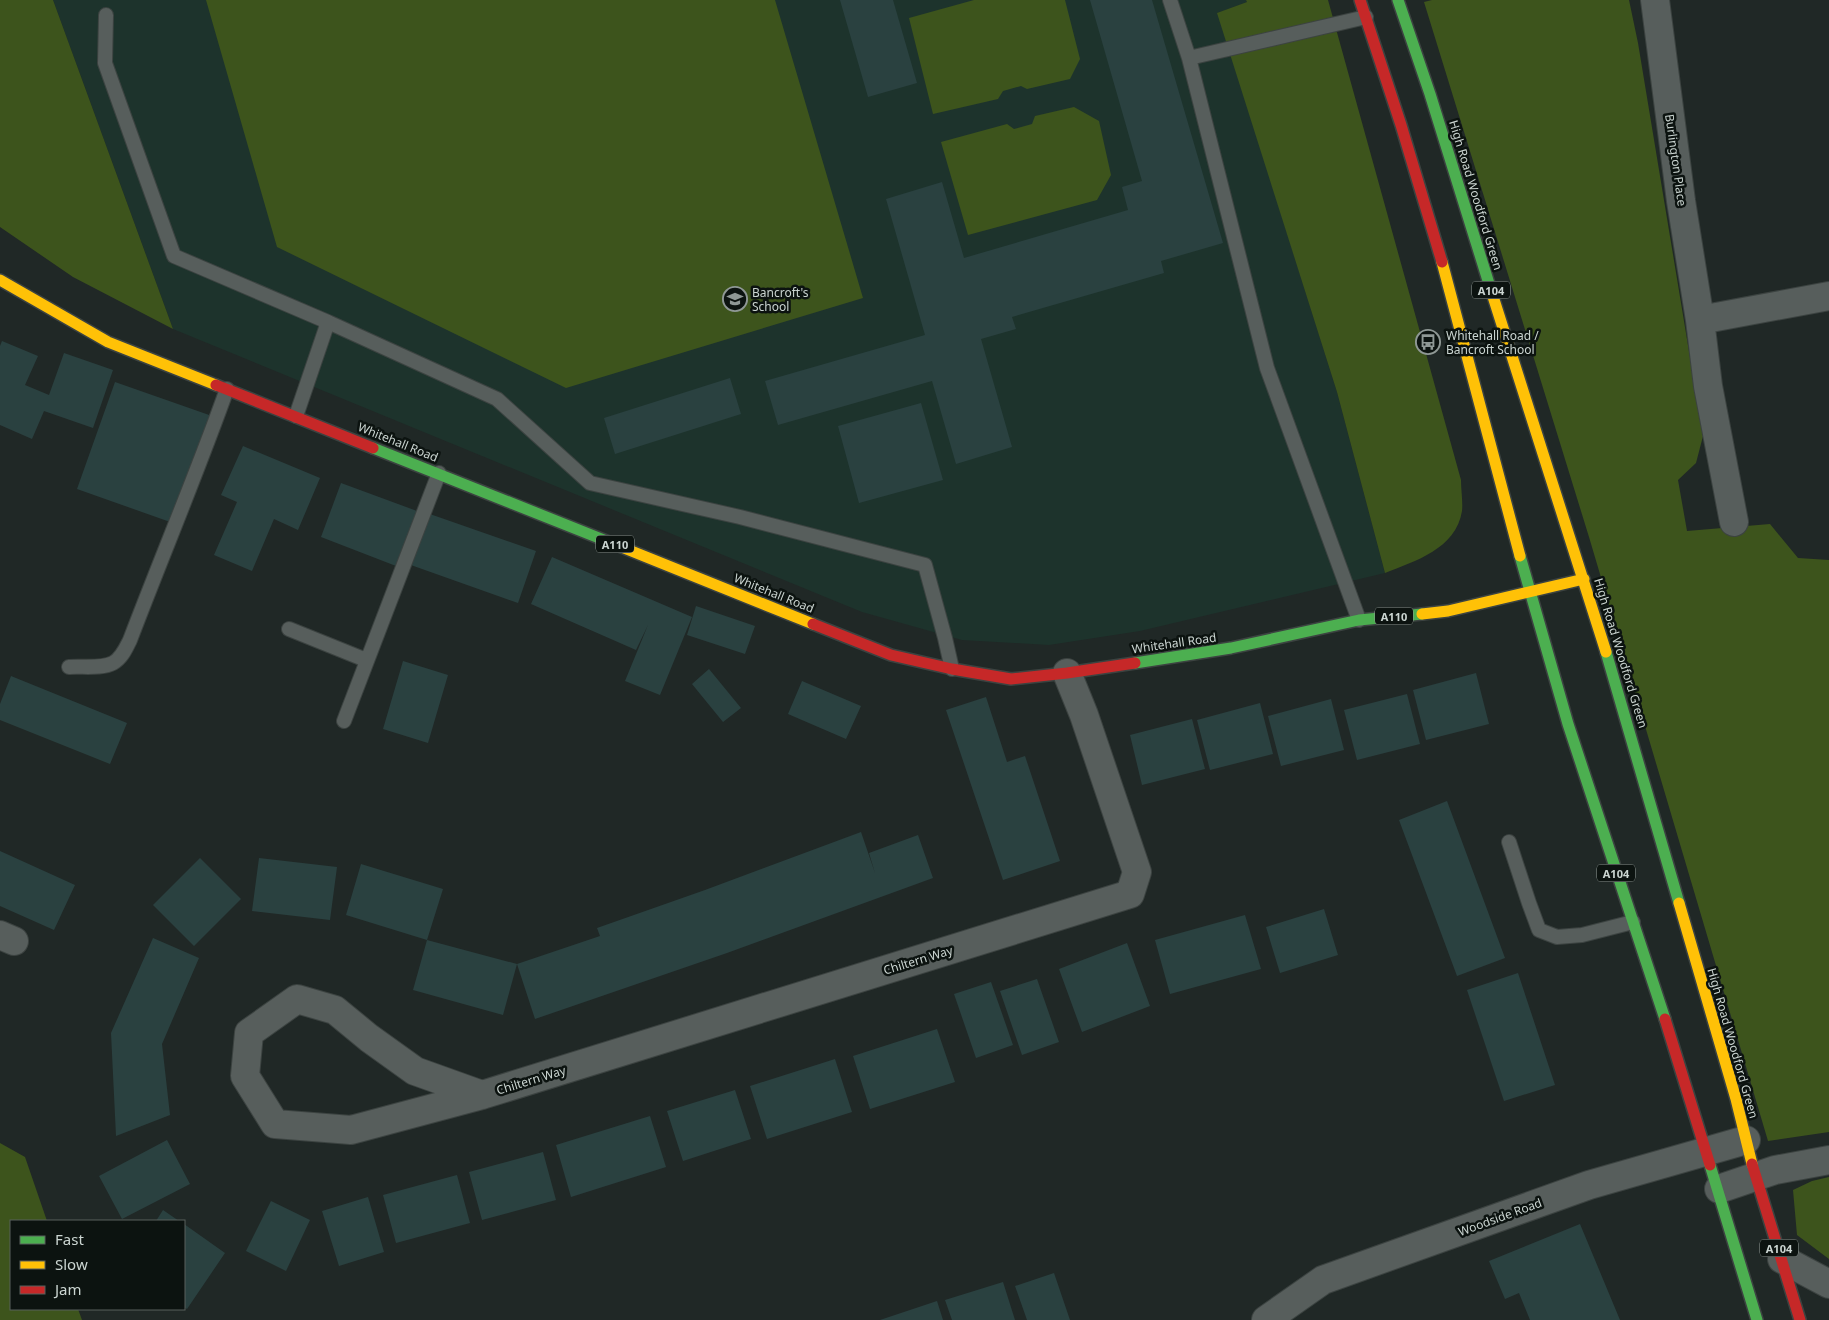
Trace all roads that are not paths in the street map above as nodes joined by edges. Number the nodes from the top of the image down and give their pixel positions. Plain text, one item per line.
1 (1170, 0) edge
2 (1360, 0) edge
3 (1398, 0) edge
4 (1655, 0) edge
5 (106, 15) dead end
6 (1366, 17) junction
7 (1188, 58) junction
8 (0, 280) edge
9 (1829, 296) edge
10 (1700, 320) junction
11 (328, 322) junction
12 (227, 389) junction
13 (296, 416) junction
14 (439, 473) junction
15 (1734, 522) dead end
16 (1584, 579) junction
17 (1530, 592) junction
18 (1360, 620) junction
19 (289, 629) dead end
20 (366, 660) junction
21 (69, 667) dead end
22 (952, 668) junction
23 (1067, 673) junction
24 (344, 721) dead end
25 (1509, 842) dead end
26 (1633, 922) junction
27 (482, 1095) junction
28 (1746, 1140) junction
29 (1707, 1152) junction
30 (1829, 1160) edge
31 (1755, 1176) junction
32 (1719, 1189) junction
33 (1782, 1259) junction
34 (1829, 1284) edge
35 (1266, 1320) edge
36 (1757, 1320) edge
37 (1800, 1320) edge

1 - 7 lane
2 - 6 main road, A104
3 - 16 main road, High Road Woodford Green / A104
4 - 10 street, Burlington Place
5 - 11 lane
6 - 7 lane
6 - 17 main road, A104
7 - 18 lane
8 - 12 main road, Whitehall Road / A110
9 - 10 street
10 - 15 street, Burlington Place
11 - 13 lane
11 - 22 lane
12 - 13 main road, Whitehall Road / A110
12 - 21 lane
13 - 14 main road, Whitehall Road / A110
14 - 20 lane
14 - 22 main road, Whitehall Road / A110
16 - 17 main road, Whitehall Road / A110
16 - 28 main road, High Road Woodford Green / A104
17 - 18 main road, Whitehall Road / A110
17 - 26 main road, A104
18 - 23 main road, Whitehall Road / A110
19 - 20 lane
20 - 24 lane
22 - 23 main road, Whitehall Road / A110
23 - 27 street, Chiltern Way
25 - 26 lane
26 - 29 main road, A104
27 - 27 street, Chiltern Way
28 - 29 street, Woodside Road
28 - 31 main road, High Road Woodford Green / A104
29 - 32 main road, A104
29 - 35 street, Woodside Road
30 - 31 street
31 - 32 street
31 - 33 main road, High Road Woodford Green / A104
32 - 36 main road, A104
33 - 34 street
33 - 37 main road, High Road Woodford Green / A104

